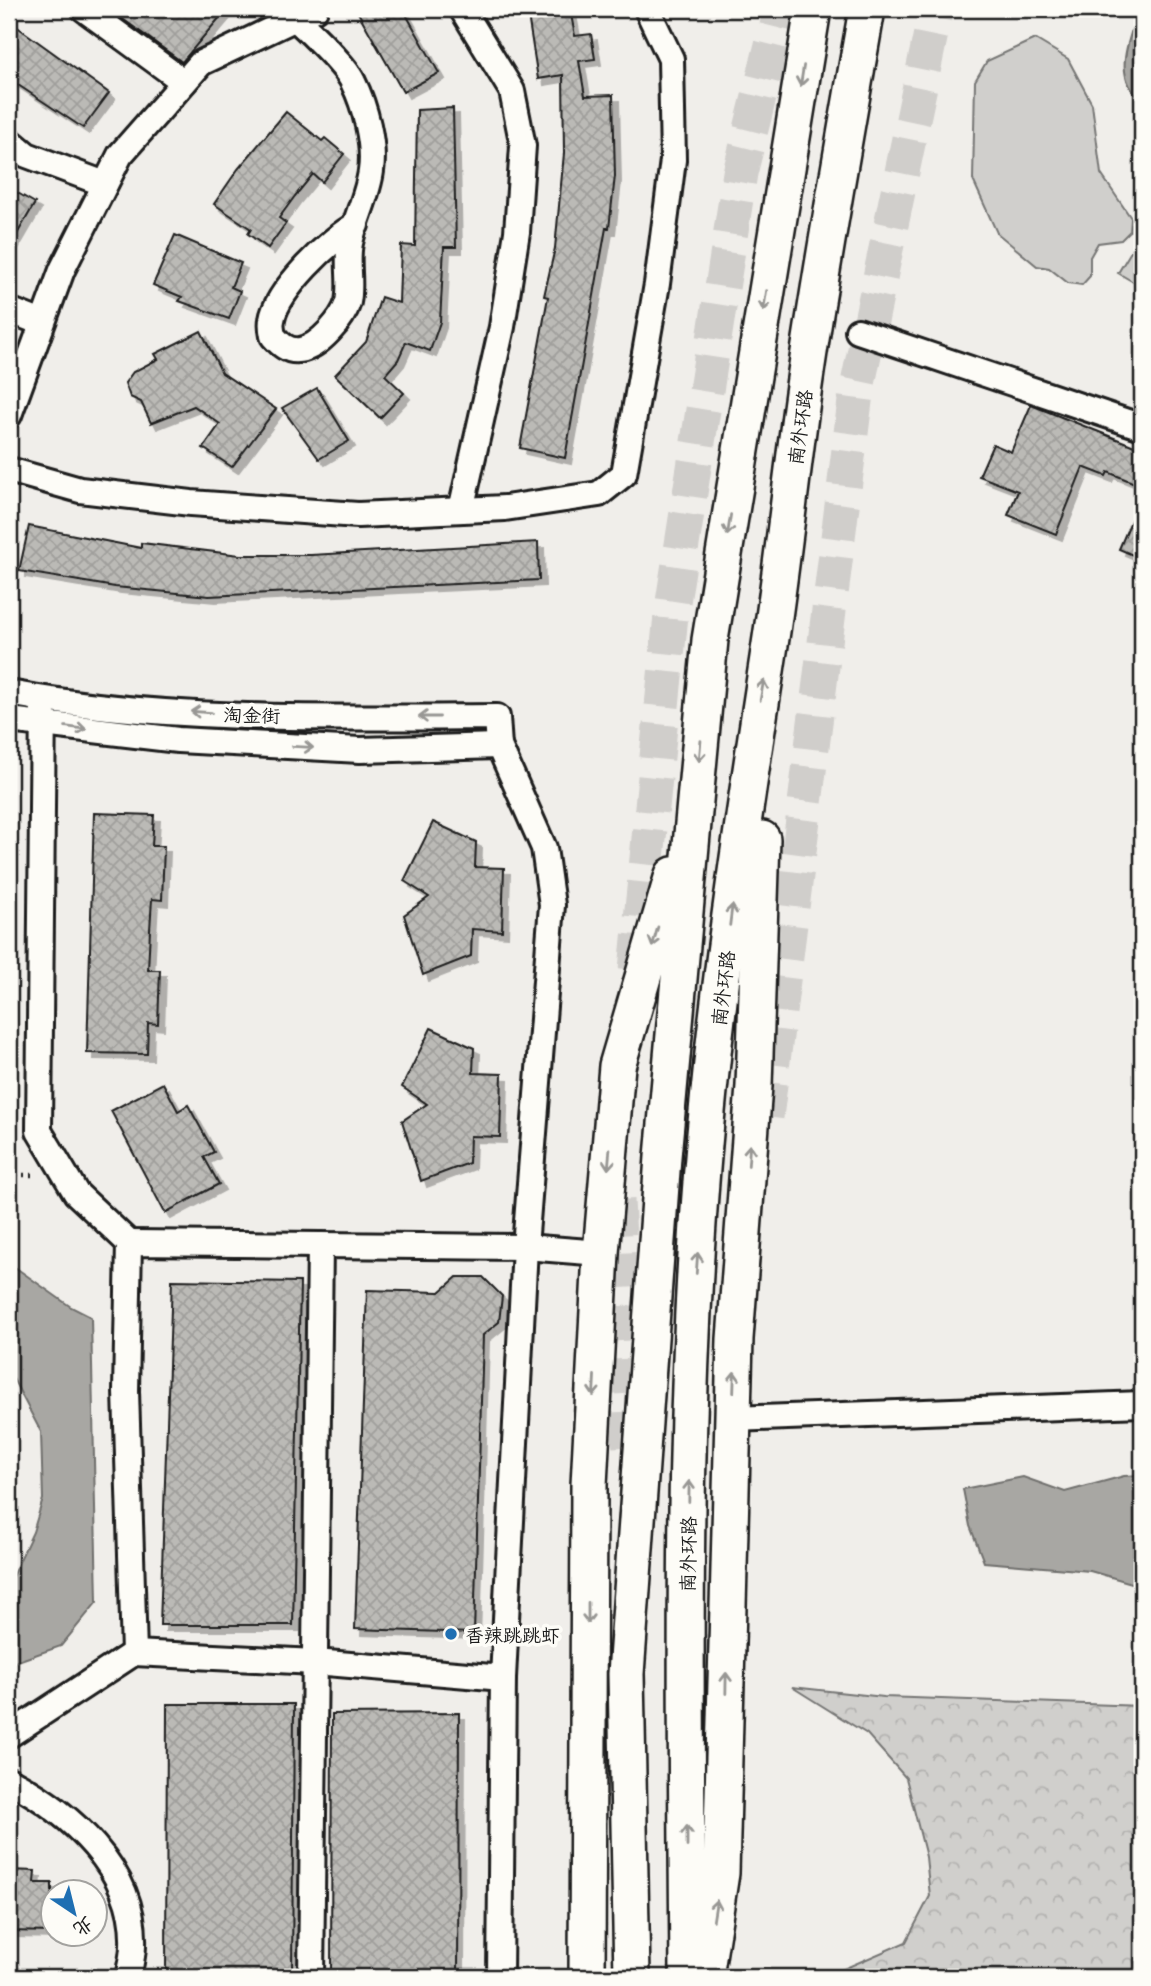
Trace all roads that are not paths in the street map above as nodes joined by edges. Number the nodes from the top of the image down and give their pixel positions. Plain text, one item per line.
1 (83, 9) edge
2 (462, 9) edge
3 (647, 9) edge
4 (813, 9) edge
5 (867, 9) edge
6 (299, 12) edge
7 (184, 82) junction
8 (9, 140) edge
9 (105, 184) junction
10 (356, 225) junction
11 (9, 310) edge
12 (42, 323) junction
13 (858, 331) dead end
14 (9, 415) edge
15 (1142, 427) edge
16 (9, 470) edge
17 (461, 510) junction
18 (9, 693) edge
19 (42, 712) junction
20 (9, 720) edge
21 (755, 729) junction
22 (499, 746) junction
23 (695, 801) junction
24 (129, 1243) junction
25 (320, 1245) junction
26 (525, 1247) junction
27 (601, 1253) junction
28 (1142, 1404) edge
29 (733, 1419) junction
30 (134, 1653) junction
31 (315, 1662) junction
32 (503, 1678) junction
33 (16, 1731) edge
34 (9, 1780) edge
35 (128, 1977) edge
36 (311, 1977) edge
37 (500, 1977) edge
38 (587, 1977) edge
39 (632, 1977) edge
40 (688, 1977) edge
41 (705, 1977) edge

1 - 7 street
2 - 17 street
3 - 17 street
4 -> 23 highway
21 -> 5 highway, 南外环路
6 - 7 street
6 - 10 street
7 - 9 street
8 - 9 street
9 - 12 street
10 - 10 street
11 - 12 street
12 - 14 street
13 - 15 street
16 - 17 street
18 - 19 street, 淘金街
19 - 20 street
19 -> 22 street
22 -> 19 street, 淘金街
19 - 24 street
29 -> 21 highway
40 -> 21 highway, 南外环路
22 - 26 street
23 -> 27 highway
23 - 39 highway
24 - 25 street
24 - 30 street
25 - 26 street
25 - 31 street
26 - 27 street
26 - 32 street
27 -> 38 highway
28 - 29 street
41 -> 29 highway
30 - 31 street
30 - 33 street
31 - 32 street
31 - 36 street
32 - 37 street
34 - 35 street

